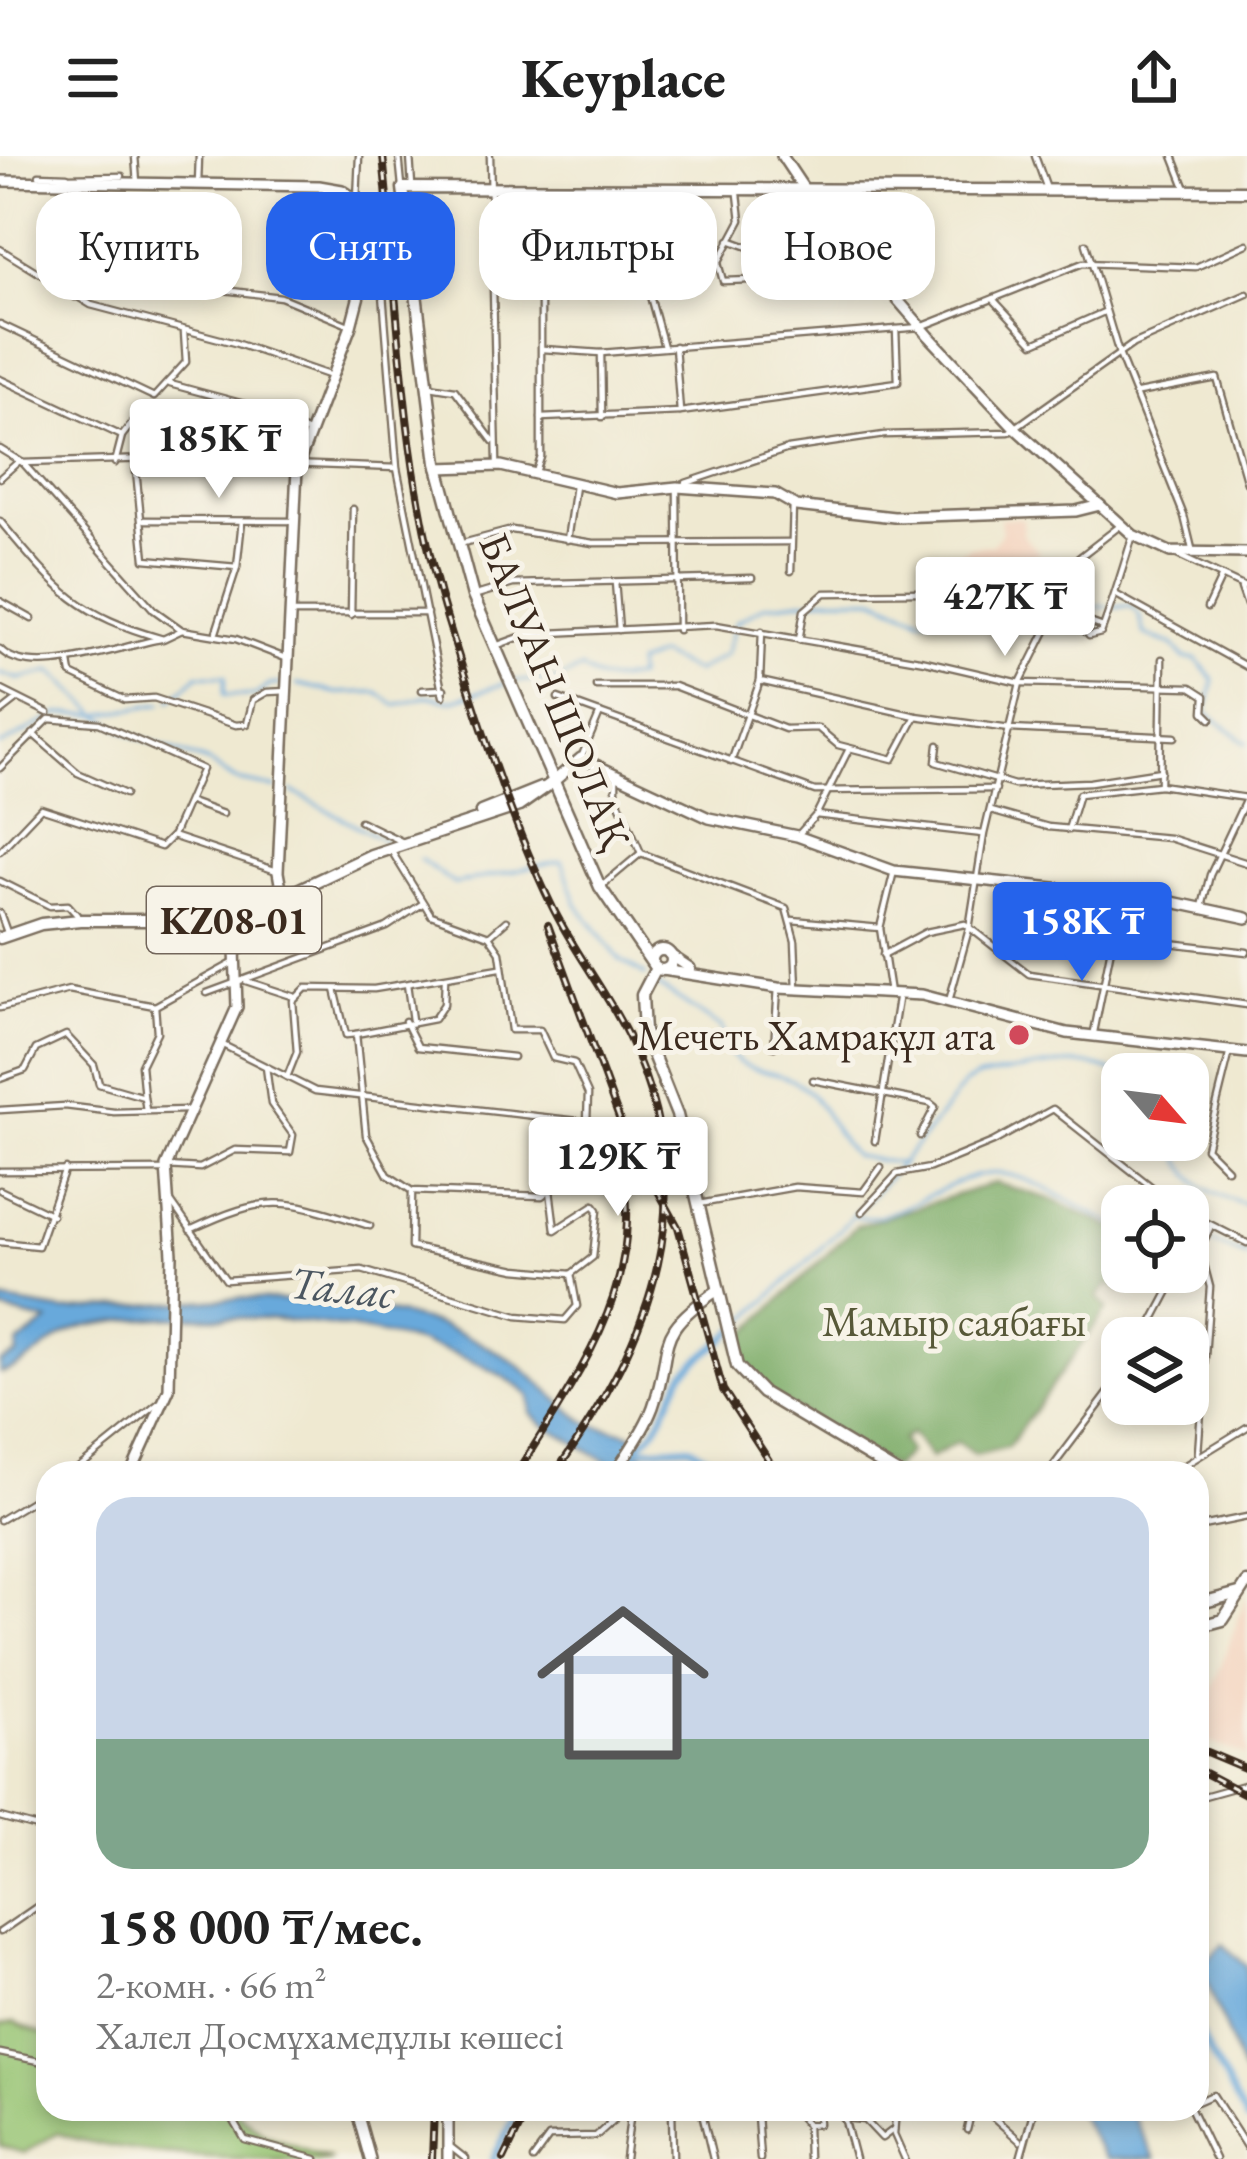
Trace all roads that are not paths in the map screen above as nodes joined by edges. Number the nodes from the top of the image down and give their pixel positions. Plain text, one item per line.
1 (135, 156) edge
2 (200, 156) edge
3 (359, 156) edge
4 (399, 156) edge
5 (410, 156) edge
6 (490, 156) edge
7 (782, 156) edge
8 (1035, 156) edge
9 (1173, 156) edge
10 (39, 175) dead end
11 (122, 176) dead end
12 (67, 179) junction
13 (0, 181) edge
14 (136, 183) junction
15 (198, 184) junction
16 (603, 187) junction
17 (408, 188) junction
18 (492, 188) junction
19 (542, 188) junction
20 (737, 188) junction
21 (804, 189) junction
22 (1048, 190) junction
23 (1188, 190) junction
24 (1247, 191) edge
25 (345, 192) edge
26 (357, 192) edge
27 (603, 192) edge
28 (807, 192) edge
29 (729, 240) junction
30 (741, 244) edge
31 (1086, 244) dead end
32 (1247, 244) edge
33 (0, 249) edge
34 (718, 262) joint
35 (1091, 265) junction
36 (36, 272) edge
37 (741, 283) edge
38 (242, 292) edge
39 (1247, 294) edge
40 (991, 297) junction
41 (84, 300) edge
42 (359, 300) edge
43 (383, 300) edge
44 (651, 300) edge
45 (898, 300) edge
46 (1104, 311) junction
47 (0, 324) edge
48 (351, 326) junction
49 (921, 327) junction
50 (896, 329) junction
51 (184, 332) junction
52 (675, 346) junction
53 (664, 347) junction
54 (543, 350) junction
55 (601, 352) junction
56 (1119, 354) junction
57 (331, 376) junction
58 (0, 379) edge
59 (170, 384) junction
60 (424, 386) junction
61 (1138, 393) junction
62 (680, 412) junction
63 (137, 417) dead end
64 (602, 417) junction
65 (541, 418) junction
66 (1016, 429) junction
67 (310, 433) junction
68 (122, 436) junction
69 (495, 443) junction
70 (0, 449) edge
71 (135, 461) junction
72 (21, 462) junction
73 (115, 463) junction
74 (497, 466) junction
75 (296, 468) junction
76 (397, 468) junction
77 (438, 468) junction
78 (536, 472) junction
79 (0, 478) edge
80 (576, 482) junction
81 (1247, 483) edge
82 (677, 487) junction
83 (793, 503) junction
84 (1100, 505) junction
85 (353, 509) dead end
86 (142, 520) junction
87 (0, 521) edge
88 (242, 521) junction
89 (295, 521) junction
90 (1121, 525) junction
91 (1133, 535) junction
92 (567, 539) junction
93 (678, 540) junction
94 (790, 542) junction
95 (457, 544) junction
96 (1247, 553) edge
97 (1197, 557) junction
98 (237, 567) junction
99 (791, 571) dead end
100 (752, 578) dead end
101 (1221, 578) junction
102 (680, 580) junction
103 (615, 582) junction
104 (1244, 587) edge
105 (921, 592) dead end
106 (1115, 594) junction
107 (473, 596) junction
108 (0, 601) edge
109 (1247, 605) edge
110 (1207, 608) dead end
111 (292, 613) junction
112 (428, 613) junction
113 (351, 615) junction
114 (32, 619) dead end
115 (1103, 627) dead end
116 (182, 630) junction
117 (678, 630) junction
118 (619, 631) junction
119 (763, 632) junction
120 (215, 635) junction
121 (163, 639) junction
122 (799, 640) junction
123 (492, 647) junction
124 (0, 649) edge
125 (289, 659) junction
126 (1162, 659) dead end
127 (69, 662) junction
128 (1247, 667) edge
129 (760, 681) junction
130 (1020, 683) junction
131 (1161, 683) junction
132 (596, 686) dead end
133 (0, 689) edge
134 (422, 690) dead end
135 (288, 691) junction
136 (558, 698) dead end
137 (18, 699) junction
138 (0, 713) edge
139 (48, 713) dead end
140 (600, 713) junction
141 (747, 714) junction
142 (916, 716) junction
143 (1211, 718) dead end
144 (1010, 729) junction
145 (33, 734) junction
146 (1161, 735) junction
147 (1175, 737) dead end
148 (938, 745) dead end
149 (848, 749) junction
150 (580, 758) junction
151 (730, 762) junction
152 (0, 769) edge
153 (1162, 771) junction
154 (616, 776) junction
155 (553, 782) junction
156 (997, 785) junction
157 (1160, 785) junction
158 (826, 792) junction
159 (125, 794) dead end
160 (1247, 798) edge
161 (190, 802) junction
162 (519, 806) junction
163 (566, 811) junction
164 (991, 811) junction
165 (223, 814) dead end
166 (816, 814) junction
167 (360, 821) dead end
168 (451, 826) junction
169 (1069, 830) junction
170 (984, 834) junction
171 (172, 836) junction
172 (797, 836) junction
173 (404, 842) junction
174 (389, 847) junction
175 (0, 851) edge
176 (641, 853) junction
177 (1219, 854) junction
178 (1247, 863) edge
179 (278, 872) junction
180 (894, 872) junction
181 (0, 881) edge
182 (975, 883) junction
183 (600, 887) junction
184 (282, 894) junction
185 (1123, 896) junction
186 (422, 904) junction
187 (1202, 908) junction
188 (0, 913) edge
189 (1247, 918) edge
190 (80, 920) junction
191 (234, 920) junction
192 (792, 920) junction
193 (506, 922) dead end
194 (625, 926) junction
195 (314, 928) dead end
196 (880, 928) junction
197 (969, 929) junction
198 (1049, 929) dead end
199 (489, 936) junction
200 (4, 937) edge
201 (1117, 938) junction
202 (666, 952) junction
203 (1247, 952) edge
204 (237, 956) junction
205 (883, 956) junction
206 (657, 967) junction
207 (500, 968) junction
208 (700, 973) junction
209 (445, 979) junction
210 (243, 982) junction
211 (407, 985) junction
212 (1102, 985) junction
213 (778, 988) junction
214 (335, 989) junction
215 (797, 989) junction
216 (207, 993) dead end
217 (894, 993) junction
218 (297, 995) junction
219 (949, 1001) junction
220 (1247, 1005) edge
221 (154, 1006) junction
222 (0, 1008) edge
223 (409, 1021) junction
224 (356, 1034) junction
225 (1093, 1036) junction
226 (221, 1044) junction
227 (774, 1047) dead end
228 (1230, 1051) junction
229 (1247, 1053) edge
230 (513, 1057) dead end
231 (266, 1067) junction
232 (286, 1078) junction
233 (0, 1079) edge
234 (813, 1080) dead end
235 (882, 1091) junction
236 (143, 1097) junction
237 (365, 1097) junction
238 (0, 1110) edge
239 (146, 1110) junction
240 (187, 1110) junction
241 (565, 1120) junction
242 (920, 1136) dead end
243 (875, 1141) dead end
244 (66, 1167) junction
245 (165, 1167) junction
246 (881, 1167) dead end
247 (1227, 1169) dead end
248 (0, 1171) edge
249 (1149, 1185) edge
250 (0, 1190) edge
251 (412, 1190) junction
252 (550, 1190) junction
253 (166, 1197) junction
254 (699, 1204) junction
255 (862, 1212) dead end
256 (52, 1215) junction
257 (370, 1226) dead end
258 (1210, 1226) edge
259 (190, 1229) junction
260 (0, 1242) edge
261 (1247, 1243) edge
262 (571, 1274) junction
263 (1209, 1283) edge
264 (718, 1290) junction
265 (1101, 1403) edge
266 (165, 1404) junction
267 (1247, 1427) edge
268 (1198, 1453) junction
269 (88, 1461) edge
270 (137, 1461) edge
271 (622, 1461) edge
272 (877, 1461) edge
273 (1057, 1461) edge
274 (1188, 1461) edge
275 (36, 1498) edge
276 (1247, 1517) edge
277 (0, 1520) edge
278 (1209, 1525) edge
279 (1246, 1584) edge
280 (1221, 1601) junction
281 (1209, 1602) edge
282 (1229, 1613) junction
283 (1209, 1622) edge
284 (1247, 1784) edge
285 (1209, 1795) edge
286 (0, 1817) edge
287 (36, 1827) edge
288 (36, 1907) edge
289 (0, 1932) edge
290 (0, 2053) edge
291 (36, 2060) edge
292 (1209, 2097) edge
293 (234, 2121) edge
294 (359, 2121) edge
295 (449, 2121) edge
296 (609, 2121) edge
297 (614, 2121) edge
298 (628, 2121) edge
299 (672, 2121) edge
300 (704, 2121) edge
301 (757, 2121) edge
302 (804, 2121) edge
303 (819, 2121) edge
304 (845, 2121) edge
305 (866, 2121) edge
306 (895, 2121) edge
307 (969, 2121) edge
308 (998, 2121) edge
309 (1034, 2121) edge
310 (1196, 2121) edge
311 (610, 2124) junction
312 (807, 2125) junction
313 (895, 2129) junction
314 (967, 2130) dead end
315 (1022, 2142) junction
316 (450, 2146) junction
317 (1247, 2149) edge
318 (316, 2159) edge
319 (370, 2159) edge
320 (448, 2159) edge
321 (466, 2159) edge
322 (533, 2159) edge
323 (625, 2159) edge
324 (673, 2159) edge
325 (713, 2159) edge
326 (760, 2159) edge
327 (808, 2159) edge
328 (855, 2159) edge
329 (905, 2159) edge
330 (1020, 2159) edge
331 (1215, 2159) edge

1 - 14 street
2 - 15 street
3 - 26 street
4 - 17 street
5 - 17 street
6 - 18 street
7 - 21 street
8 - 22 street
9 - 23 street
10 - 12 street
11 - 12 street
12 - 13 street
12 - 14 street
14 - 15 street
15 - 25 street
16 - 19 main road
16 - 20 main road
16 - 27 street
17 - 18 main road
17 - 60 main road, БАЛУАН ШОЛАҚ
18 - 19 main road
18 - 69 street
19 - 54 street
20 - 21 main road
20 - 29 street
21 - 22 main road
21 - 28 street
22 - 23 main road
23 - 24 main road
29 - 30 street
29 - 34 street
31 - 35 street
32 - 35 street
33 - 36 street
34 - 37 street
35 - 40 street
35 - 46 street
38 - 48 street
39 - 56 street
40 - 46 street
40 - 49 street
41 - 51 street
42 - 48 street
43 - 76 street
44 - 53 street
45 - 49 street
46 - 56 street
47 - 59 street
48 - 57 street
49 - 50 street
49 - 66 street
50 - 52 street
50 - 62 street
51 - 57 street
51 - 59 street
52 - 53 street
52 - 62 street
53 - 55 street
54 - 55 street
54 - 65 street
55 - 64 street
56 - 61 street
56 - 66 street
57 - 67 street
58 - 68 street
59 - 67 street
60 - 69 street
60 - 77 main road, БАЛУАН ШОЛАҚ
61 - 81 street
61 - 97 street
62 - 64 street
63 - 68 street
64 - 65 street
65 - 78 street
66 - 82 street
66 - 84 street
67 - 75 street
68 - 73 street
69 - 74 street
70 - 72 street
71 - 73 street
71 - 75 street
71 - 86 street
72 - 73 street
72 - 79 street
72 - 116 street
74 - 77 street
74 - 78 street
75 - 76 street
75 - 89 street
76 - 112 street
77 - 95 main road, БАЛУАН ШОЛАҚ
78 - 80 street
80 - 82 street
80 - 92 street
82 - 83 street
82 - 93 street
83 - 84 street
83 - 94 street
84 - 90 street
85 - 113 street
86 - 88 street
86 - 98 street
87 - 121 street
88 - 89 street
88 - 98 street
89 - 111 street
90 - 91 street
90 - 130 street
91 - 97 street
91 - 106 street
92 - 93 street
92 - 95 street
93 - 94 street
93 - 102 street
94 - 99 street
95 - 107 main road, БАЛУАН ШОЛАҚ
96 - 97 street
97 - 101 street
98 - 120 street
100 - 102 street
101 - 104 street
101 - 110 street
102 - 103 street
102 - 117 street
103 - 107 street
103 - 118 street
104 - 109 street
105 - 122 street
106 - 115 street
106 - 128 street
107 - 123 main road, БАЛУАН ШОЛАҚ
108 - 114 street
111 - 113 street
111 - 125 street
112 - 113 street
112 - 134 street
116 - 120 street
116 - 121 street
117 - 118 street
117 - 119 street
118 - 123 street
119 - 122 street
119 - 129 street
120 - 125 street
121 - 127 street
122 - 130 street
123 - 155 main road, БАЛУАН ШОЛАҚ
124 - 127 street
125 - 135 street
126 - 131 street
127 - 135 street
129 - 141 street
129 - 142 street
130 - 131 street
130 - 144 street
131 - 143 street
131 - 146 street
132 - 141 street
133 - 137 street
135 - 179 street
136 - 140 street
137 - 138 street
137 - 139 street
140 - 150 street
140 - 151 street
141 - 149 street
141 - 151 street
142 - 144 street
142 - 149 street
144 - 146 street
144 - 156 street
145 - 152 street
145 - 159 street
145 - 161 street
146 - 147 street
146 - 153 street
148 - 156 street
149 - 158 street
150 - 154 street
150 - 155 street
151 - 158 street
153 - 156 street
153 - 157 street
154 - 172 street
154 - 176 street
155 - 162 main road, KZ08-01
155 - 163 main road, БАЛУАН ШОЛАҚ
155 - 168 main road, KZ08-01
156 - 158 street
156 - 164 street
157 - 160 street
157 - 169 street
158 - 166 street
160 - 177 street
161 - 165 street
161 - 171 street
162 - 163 main road, KZ08-01
162 - 168 main road, KZ08-01
163 - 183 main road, БАЛУАН ШОЛАҚ
164 - 169 street
164 - 170 street
166 - 170 street
166 - 172 street
167 - 173 street
168 - 173 main road, KZ08-01
169 - 177 street
170 - 182 street
171 - 175 street
171 - 179 street
172 - 180 street
173 - 174 main road, KZ08-01
174 - 184 main road, KZ08-01
174 - 186 street
176 - 183 street
176 - 192 street
177 - 178 street
177 - 187 street
179 - 184 street
180 - 182 street
180 - 196 street
181 - 190 street
182 - 185 street
182 - 197 street
183 - 194 main road, БАЛУАН ШОЛАҚ
184 - 191 main road, KZ08-01
185 - 187 street
185 - 201 street
186 - 199 street
186 - 210 street
187 - 189 street
188 - 200 street
190 - 191 main road, KZ08-01
190 - 200 main road, KZ08-01
191 - 204 street
192 - 196 street
192 - 215 street
193 - 199 street
194 - 202 main road, БАЛУАН ШОЛАҚ
194 - 206 main road, БАЛУАН ШОЛАҚ
195 - 204 street
196 - 205 street
197 - 205 street
197 - 212 street
197 - 219 street
198 - 201 street
199 - 207 street
201 - 203 street
201 - 212 street
202 - 206 main road
202 - 208 street
204 - 210 street
204 - 221 street
205 - 217 street
206 - 208 street
206 - 254 main road
207 - 209 street
207 - 241 street
208 - 213 street
209 - 211 street
209 - 223 street
210 - 216 street
210 - 218 street
210 - 226 street
211 - 214 street
211 - 223 street
212 - 220 street
212 - 225 street
213 - 215 street
213 - 227 street
214 - 218 street
214 - 224 street
215 - 217 street
217 - 219 street
217 - 235 street
218 - 232 street
219 - 225 street
221 - 222 street
221 - 236 street
223 - 224 street
223 - 230 street
224 - 237 street
225 - 228 street
226 - 231 street
226 - 240 street
228 - 229 street
228 - 247 street
231 - 232 street
231 - 245 street
232 - 237 street
233 - 236 street
234 - 235 street
235 - 242 street
235 - 243 street
236 - 239 street
237 - 241 street
237 - 251 street
238 - 239 street
239 - 240 street
240 - 245 street
241 - 252 street
244 - 245 street
244 - 248 street
244 - 256 street
245 - 253 street
246 - 254 street
249 - 255 street
250 - 256 street
251 - 252 street
251 - 262 street
252 - 262 street
253 - 259 street
253 - 266 street
254 - 264 main road
256 - 260 street
257 - 259 street
258 - 261 street
259 - 262 street
263 - 268 street
264 - 271 street
264 - 272 main road
265 - 273 street
266 - 269 street
266 - 270 street
267 - 268 street
268 - 274 street
275 - 277 street
276 - 278 street
279 - 280 main road
279 - 282 main road
280 - 281 main road
280 - 282 main road
282 - 283 main road
284 - 285 street
286 - 287 street
288 - 289 street
290 - 291 street
292 - 317 street
293 - 318 street
294 - 319 street
295 - 316 street
296 - 311 street
297 - 311 street
298 - 323 street
299 - 324 street
300 - 325 street
301 - 326 street
302 - 312 street
303 - 312 street
304 - 328 street
305 - 313 street
306 - 313 street
307 - 314 street
308 - 315 street
309 - 315 street
310 - 331 street
311 - 322 street
312 - 327 street
313 - 329 street
315 - 330 street
316 - 320 street
316 - 321 street

